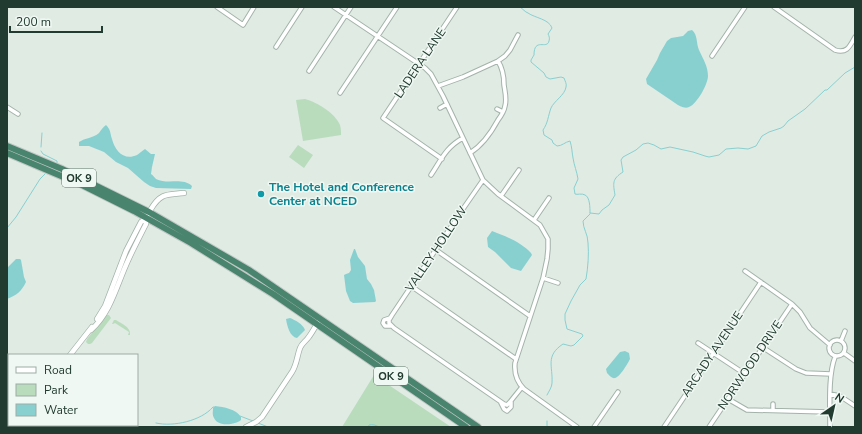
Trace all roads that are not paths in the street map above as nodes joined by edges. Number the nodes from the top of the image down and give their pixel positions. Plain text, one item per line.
1 (217, 7) edge
2 (254, 7) edge
3 (302, 7) edge
4 (334, 7) edge
5 (351, 7) edge
6 (397, 7) edge
7 (457, 7) edge
8 (745, 7) edge
9 (774, 7) edge
10 (346, 15) junction
11 (518, 35) dead end
12 (378, 36) junction
13 (855, 37) edge
14 (276, 46) dead end
15 (712, 56) dead end
16 (498, 61) junction
17 (419, 64) junction
18 (309, 71) dead end
19 (438, 86) junction
20 (340, 93) dead end
21 (447, 104) junction
22 (7, 107) edge
23 (440, 108) dead end
24 (496, 109) dead end
25 (503, 112) junction
26 (18, 114) dead end
27 (463, 138) junction
28 (7, 146) edge
29 (7, 153) edge
30 (470, 153) junction
31 (442, 159) junction
32 (519, 170) dead end
33 (431, 175) dead end
34 (484, 180) junction
35 (184, 193) dead end
36 (501, 196) junction
37 (549, 198) dead end
38 (147, 216) junction
39 (534, 220) junction
40 (436, 250) junction
41 (745, 271) dead end
42 (543, 278) junction
43 (761, 282) junction
44 (558, 283) dead end
45 (411, 286) junction
46 (792, 304) junction
47 (530, 316) junction
48 (318, 321) junction
49 (845, 331) dead end
50 (840, 341) junction
51 (698, 343) dead end
52 (830, 345) junction
53 (762, 347) junction
54 (714, 353) junction
55 (844, 353) junction
56 (71, 354) edge
57 (835, 357) junction
58 (516, 359) junction
59 (855, 361) edge
60 (745, 374) junction
61 (831, 374) junction
62 (522, 387) junction
63 (618, 392) dead end
64 (830, 394) junction
65 (728, 399) junction
66 (511, 402) junction
67 (502, 403) junction
68 (773, 404) dead end
69 (855, 406) edge
70 (773, 410) junction
71 (830, 412) junction
72 (246, 427) edge
73 (466, 427) edge
74 (478, 427) edge
75 (577, 427) edge
76 (594, 427) edge
77 (664, 427) edge
78 (709, 427) edge
79 (830, 427) edge

1 - 2 street
3 - 14 street
4 - 10 street
5 - 10 street
6 - 12 street
7 - 17 street, LADERA LANE
8 - 15 street
9 - 13 street
10 - 12 street
10 - 18 street
11 - 16 street
12 - 17 street
12 - 20 street
16 - 19 street
16 - 25 street
17 - 19 street
17 - 31 street, LADERA LANE
19 - 21 street
21 - 23 street
21 - 27 street
22 - 26 street
24 - 25 street
25 - 30 street
27 - 30 street
27 - 31 street
28 - 38 highway, OK 9
29 - 38 highway, OK 9
30 - 34 street
31 - 33 street
32 - 36 street
34 - 36 street
34 - 40 street, VALLEY HOLLOW
35 - 38 street
36 - 39 street
37 - 39 street
38 - 48 highway, OK 9
38 - 56 street
39 - 42 street
40 - 45 street, VALLEY HOLLOW
40 - 47 street
41 - 43 street
42 - 44 street
42 - 47 street
43 - 46 street
43 - 54 street, ARCADY AVENUE
45 - 58 street
45 - 67 street, VALLEY HOLLOW
46 - 52 street
46 - 53 street, NORWOOD DRIVE
47 - 58 street
48 - 72 street
48 - 73 highway, OK 9
48 - 74 highway, OK 9
49 - 50 street
50 - 52 street
50 - 55 street
51 - 54 street
52 - 57 street
53 - 60 street, NORWOOD DRIVE
53 - 61 street
54 - 60 street
54 - 77 street, ARCADY AVENUE
55 - 57 street
55 - 59 street
57 - 61 street
58 - 62 street
60 - 65 street, NORWOOD DRIVE
61 - 64 street
62 - 66 street
62 - 75 street
63 - 76 street
64 - 69 street
64 - 71 street
65 - 70 street
65 - 78 street, NORWOOD DRIVE
66 - 67 street
66 - 67 street
68 - 70 street
70 - 71 street
71 - 79 street

